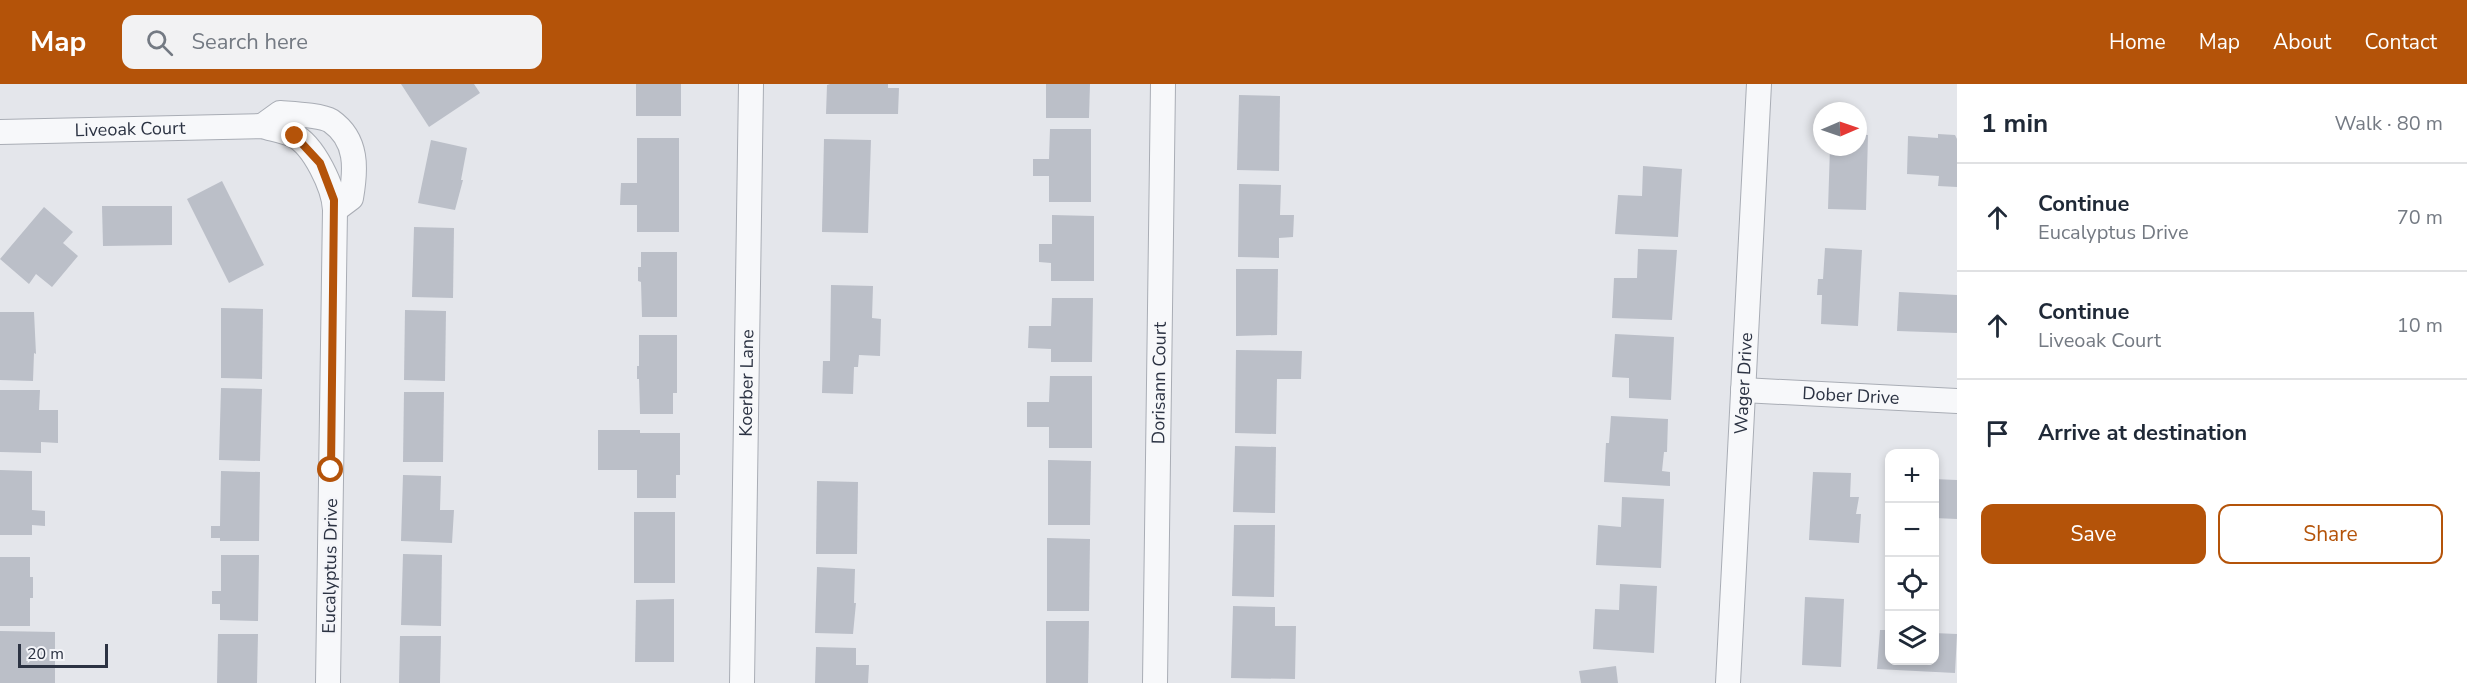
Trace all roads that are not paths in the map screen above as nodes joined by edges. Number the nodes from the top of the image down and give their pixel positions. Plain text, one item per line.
1 (751, 84) edge
2 (1163, 84) edge
3 (1759, 84) edge
4 (262, 126) junction
5 (0, 132) edge
6 (320, 163) joint
7 (335, 210) junction
8 (1743, 390) junction
9 (1957, 401) edge
10 (328, 683) edge
11 (742, 683) edge
12 (1155, 683) edge
13 (1728, 683) edge

1 - 11 street, Koerber Lane
2 - 12 street, Dorisann Court
3 - 8 street, Wager Drive
4 - 5 street, Liveoak Court
4 - 6 street, Liveoak Court
4 - 7 street, Liveoak Court
6 - 7 street, Eucalyptus Drive
7 - 10 street, Eucalyptus Drive
8 - 9 street, Dober Drive
8 - 13 street, Wager Drive

